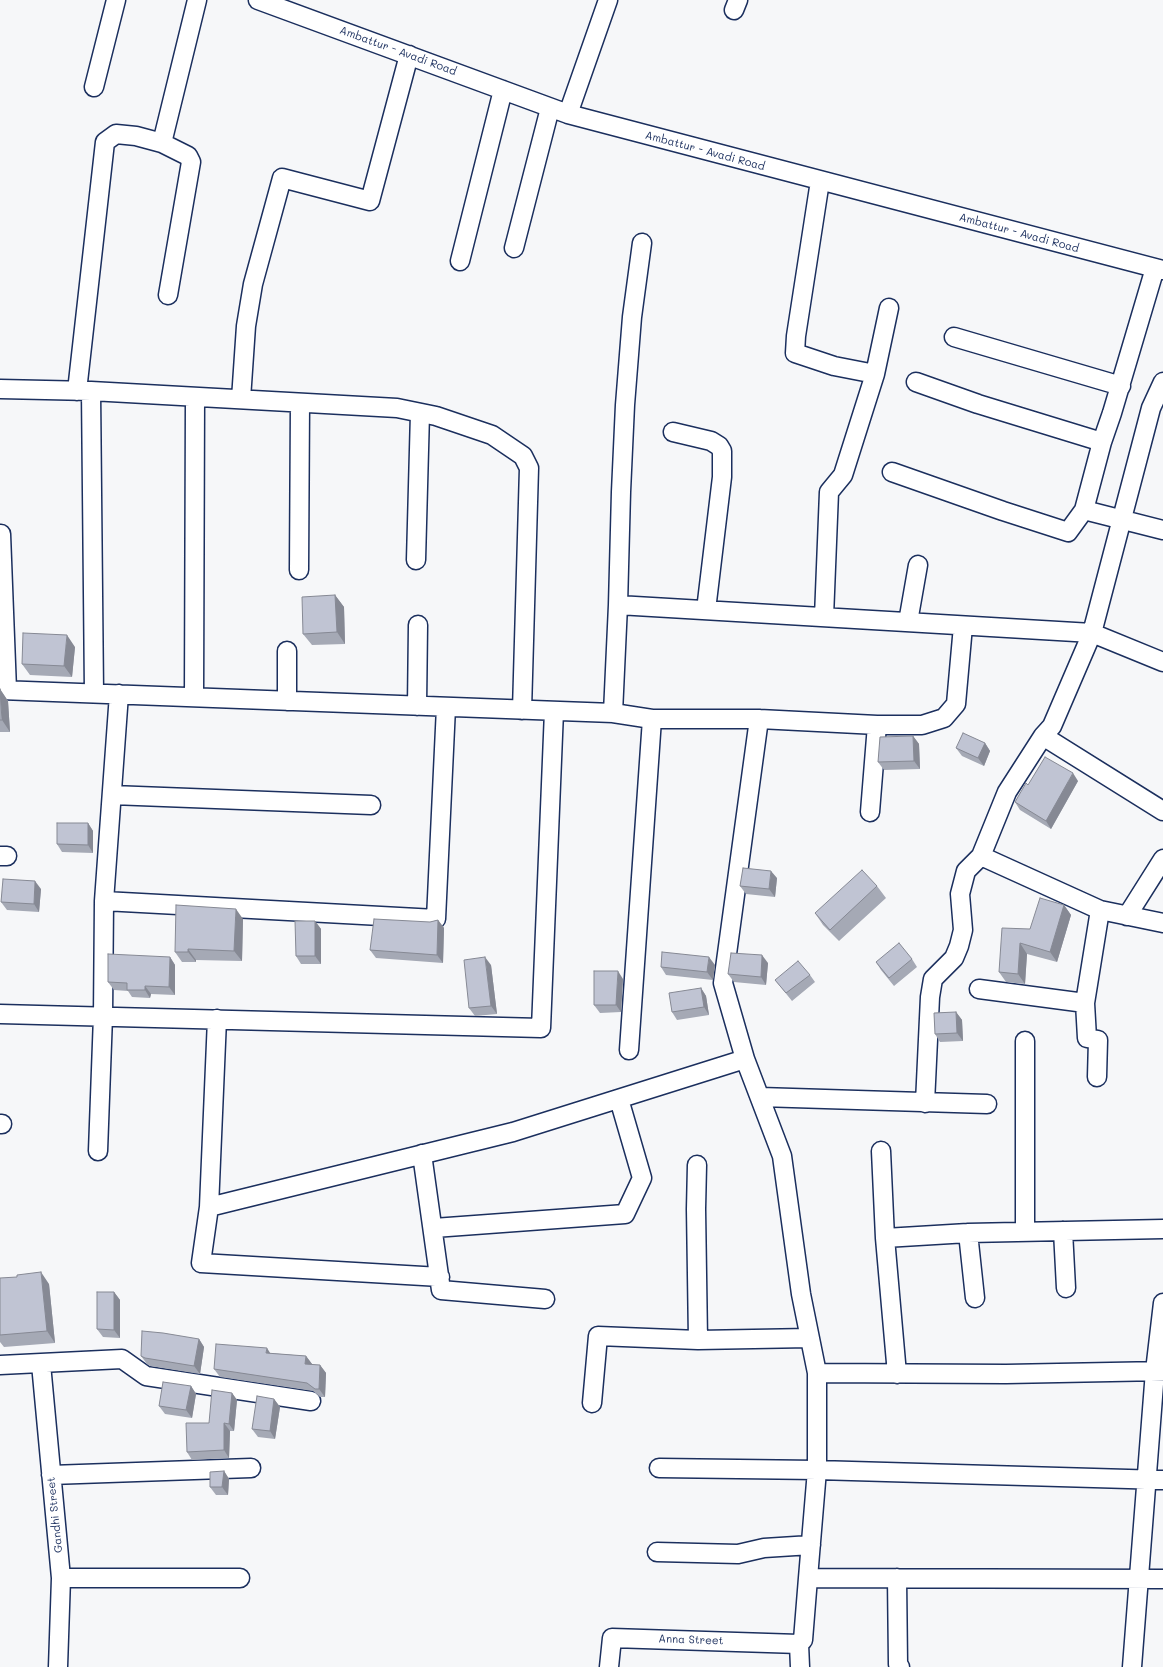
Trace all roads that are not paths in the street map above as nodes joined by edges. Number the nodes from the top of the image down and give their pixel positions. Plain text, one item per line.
1 (116, 0) edge
2 (198, 0) edge
3 (258, 0) edge
4 (608, 0) edge
5 (409, 55) junction
6 (94, 87) dead end
7 (502, 90) junction
8 (550, 108) junction
9 (568, 114) junction
10 (162, 143) junction
11 (820, 181) junction
12 (642, 243) dead end
13 (514, 248) dead end
14 (460, 261) dead end
15 (1159, 269) edge
16 (168, 295) dead end
17 (889, 308) dead end
18 (954, 337) dead end
19 (875, 374) junction
20 (916, 382) dead end
21 (1163, 382) edge
22 (1121, 386) junction
23 (0, 389) edge
24 (84, 391) junction
25 (194, 397) junction
26 (241, 399) junction
27 (300, 403) junction
28 (1157, 410) edge
29 (420, 413) junction
30 (673, 432) dead end
31 (1102, 442) junction
32 (892, 472) dead end
33 (1084, 510) junction
34 (1122, 519) junction
35 (1163, 530) edge
36 (1, 534) edge
37 (416, 560) dead end
38 (918, 565) dead end
39 (299, 570) dead end
40 (618, 605) junction
41 (706, 610) junction
42 (824, 617) junction
43 (908, 622) junction
44 (418, 625) dead end
45 (963, 626) junction
46 (1092, 633) junction
47 (287, 651) dead end
48 (1163, 662) edge
49 (4, 690) edge
50 (94, 693) junction
51 (119, 694) junction
52 (194, 697) junction
53 (287, 701) junction
54 (417, 706) junction
55 (446, 707) junction
56 (522, 710) junction
57 (554, 711) junction
58 (613, 713) junction
59 (652, 719) junction
60 (759, 719) junction
61 (877, 725) junction
62 (1043, 736) junction
63 (112, 795) junction
64 (372, 805) dead end
65 (1163, 811) edge
66 (870, 812) dead end
67 (981, 856) junction
68 (1163, 859) edge
69 (104, 901) junction
70 (1100, 910) junction
71 (1127, 916) junction
72 (1163, 923) edge
73 (979, 989) dead end
74 (1085, 1003) junction
75 (0, 1014) edge
76 (102, 1016) junction
77 (217, 1019) junction
78 (1025, 1041) dead end
79 (629, 1050) dead end
80 (745, 1059) junction
81 (1097, 1077) dead end
82 (619, 1098) junction
83 (760, 1098) junction
84 (925, 1103) junction
85 (987, 1104) dead end
86 (98, 1151) dead end
87 (881, 1151) dead end
88 (422, 1154) junction
89 (697, 1165) dead end
90 (209, 1207) junction
91 (434, 1228) junction
92 (1163, 1229) edge
93 (1063, 1231) junction
94 (1025, 1232) junction
95 (968, 1233) junction
96 (885, 1238) junction
97 (440, 1277) junction
98 (1066, 1288) dead end
99 (975, 1298) dead end
100 (545, 1300) dead end
101 (1163, 1303) edge
102 (808, 1338) junction
103 (698, 1340) junction
104 (41, 1364) junction
105 (0, 1365) edge
106 (1159, 1371) edge
107 (817, 1373) junction
108 (897, 1374) junction
109 (311, 1401) dead end
110 (592, 1403) dead end
111 (251, 1468) dead end
112 (659, 1468) dead end
113 (817, 1470) junction
114 (51, 1475) junction
115 (1155, 1479) edge
116 (811, 1545) junction
117 (657, 1552) dead end
118 (61, 1578) junction
119 (240, 1578) dead end
120 (808, 1578) junction
121 (898, 1578) junction
122 (1140, 1579) junction
123 (1163, 1579) edge
124 (799, 1644) junction
125 (58, 1667) edge
126 (609, 1667) edge
127 (800, 1667) edge
128 (900, 1667) edge
129 (1132, 1667) edge

1 - 6 street
2 - 10 street
3 - 5 street, Ambattur - Avadi Road
4 - 9 street
5 - 7 street, Ambattur - Avadi Road
5 - 26 street
7 - 8 street, Ambattur - Avadi Road
7 - 14 street
8 - 9 street, Ambattur - Avadi Road
8 - 13 street
9 - 11 street, Ambattur - Avadi Road
10 - 16 street
10 - 24 street
11 - 15 street, Ambattur - Avadi Road
11 - 19 street
12 - 40 street
15 - 22 street
17 - 19 street
18 - 22 street
19 - 42 street
20 - 31 street
21 - 28 street
22 - 31 street
23 - 24 street
24 - 25 street
24 - 50 street
25 - 26 street
25 - 52 street
26 - 27 street
27 - 29 street
27 - 39 street
28 - 34 street
29 - 37 street
29 - 56 street
30 - 41 street
31 - 33 street
32 - 33 street
33 - 34 street
34 - 35 street
34 - 46 street
36 - 49 street
38 - 43 street
40 - 41 street
40 - 58 street
41 - 42 street
42 - 43 street
43 - 45 street
44 - 54 street
45 - 46 street
45 - 61 street
46 - 48 street
46 - 62 street
47 - 53 street
49 - 50 street
50 - 51 street
51 - 52 street
51 - 63 street
52 - 53 street
53 - 54 street
54 - 55 street
55 - 56 street
55 - 69 street
56 - 57 street
57 - 58 street
57 - 77 street
58 - 59 street
59 - 60 street
59 - 79 street
60 - 61 street
60 - 80 street
61 - 66 street
62 - 65 street
62 - 67 street
63 - 64 street
63 - 69 street
67 - 70 street
67 - 84 street
68 - 71 street
69 - 76 street
70 - 71 street
70 - 74 street
71 - 72 street
73 - 74 street
74 - 81 street
75 - 76 street
76 - 77 street
76 - 86 street
77 - 90 street
78 - 94 street
80 - 82 street
80 - 83 street
82 - 88 street
82 - 91 street
83 - 84 street
83 - 102 street
84 - 85 street
87 - 96 street
88 - 90 street
88 - 91 street
89 - 103 street
90 - 97 street
91 - 97 street
92 - 93 street
93 - 94 street
93 - 98 street
94 - 95 street
95 - 96 street
95 - 99 street
96 - 108 street
97 - 100 street
101 - 106 street
102 - 103 street
102 - 107 street
103 - 110 street
104 - 105 street
104 - 109 street
104 - 114 street, Gandhi Street
106 - 108 street
106 - 115 street
107 - 108 street
107 - 113 street
111 - 114 street
112 - 113 street
113 - 115 street
113 - 116 street
114 - 118 street, Gandhi Street
115 - 122 street
116 - 117 street
116 - 120 street
118 - 119 street
118 - 125 street, Gandhi Street
120 - 121 street
120 - 124 street
121 - 122 street
121 - 128 street
122 - 123 street
122 - 129 street
124 - 126 street, Anna Street
124 - 127 street

